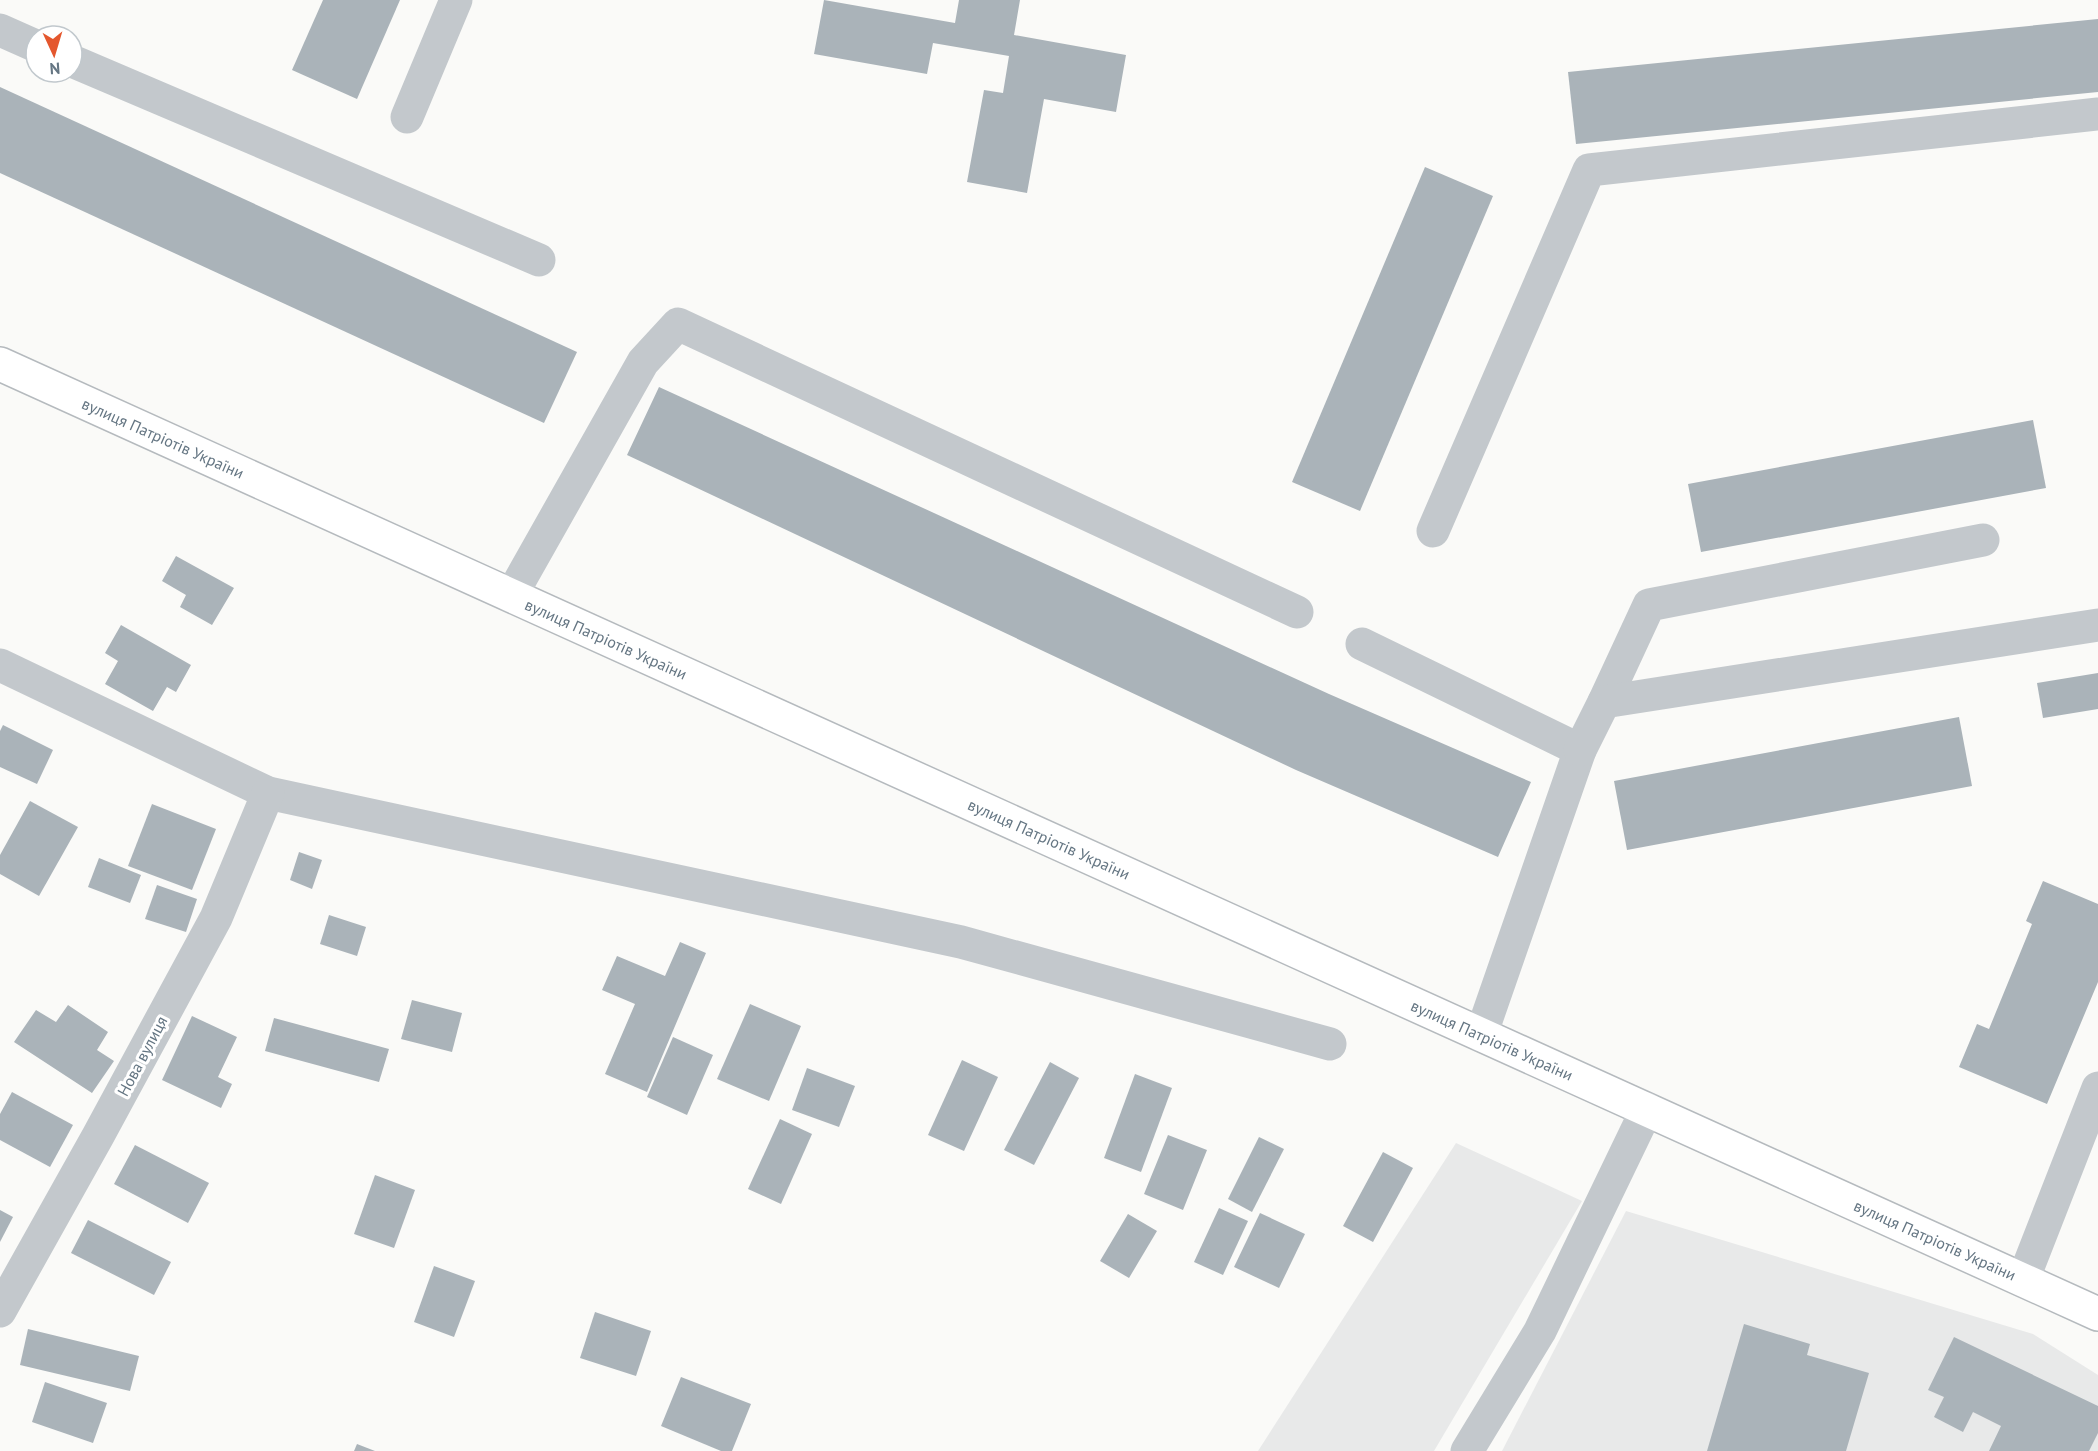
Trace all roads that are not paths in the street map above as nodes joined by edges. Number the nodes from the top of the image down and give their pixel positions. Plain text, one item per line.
1 (456, 0) edge
2 (0, 30) edge
3 (24, 41) edge
4 (84, 66) edge
5 (2098, 114) edge
6 (407, 117) dead end
7 (539, 260) dead end
8 (0, 364) edge
9 (1432, 531) dead end
10 (1983, 540) dead end
11 (511, 596) junction
12 (1297, 612) dead end
13 (2098, 625) edge
14 (1362, 644) dead end
15 (0, 665) edge
16 (1604, 702) junction
17 (1580, 750) junction
18 (268, 793) junction
19 (1480, 1035) junction
20 (1330, 1044) dead end
21 (2098, 1088) edge
22 (1647, 1109) junction
23 (2024, 1280) junction
24 (0, 1311) edge
25 (2098, 1314) edge
26 (1467, 1451) edge

1 - 6 street
2 - 3 street
4 - 7 street
5 - 9 street
8 - 11 main road, вулиця Патріотів України
10 - 16 street
11 - 12 street
11 - 19 main road, вулиця Патріотів України
13 - 16 street
14 - 17 street
15 - 18 street
16 - 17 street
17 - 19 street
18 - 20 street
18 - 24 street, Нова вулиця
19 - 22 main road, вулиця Патріотів України
21 - 23 street
22 - 23 main road, вулиця Патріотів України
22 - 26 street
23 - 25 main road, вулиця Патріотів України

